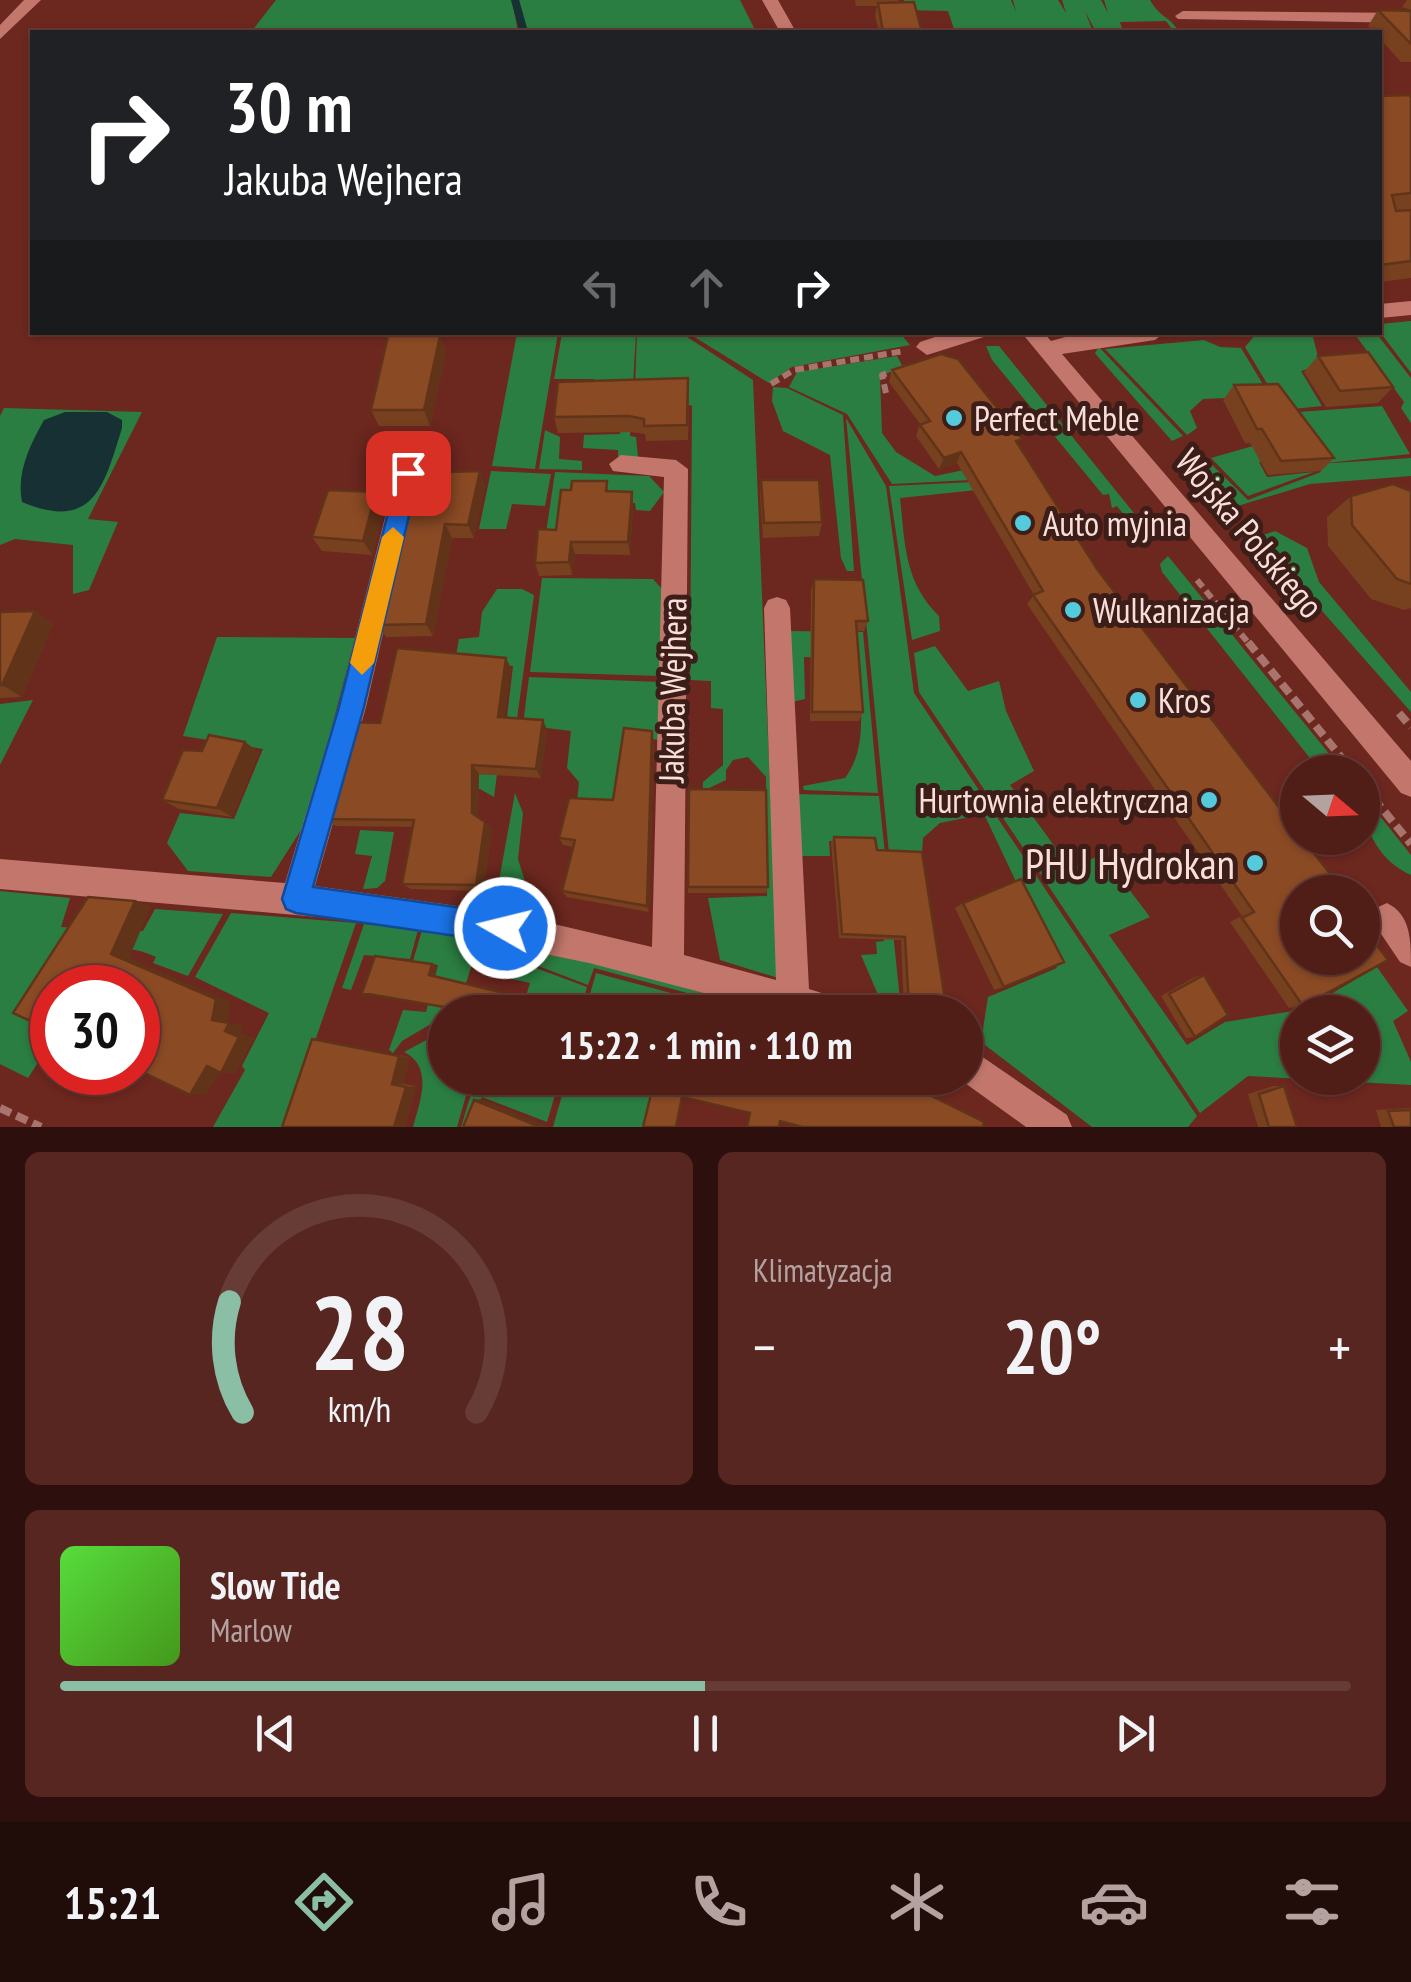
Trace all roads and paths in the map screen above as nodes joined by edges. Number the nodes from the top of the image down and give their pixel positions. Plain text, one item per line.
1 (33, 0) edge
2 (770, 0) edge
3 (1184, 16) dead end
4 (1411, 18) edge
5 (787, 30) edge
6 (0, 34) edge
7 (1411, 308) edge
8 (1382, 311) edge
9 (966, 335) edge
10 (1033, 335) edge
11 (1126, 335) edge
12 (926, 347) joint
13 (1046, 351) junction
14 (770, 384) dead end
15 (621, 464) dead end
16 (408, 473) dead end
17 (778, 618) dead end
18 (1411, 782) edge
19 (1380, 806) edge
20 (1411, 844) edge
21 (0, 874) edge
22 (296, 899) junction
23 (1386, 919) dead end
24 (1411, 951) edge
25 (668, 966) junction
26 (769, 995) edge
27 (793, 995) edge
28 (983, 1075) edge
29 (0, 1108) edge
30 (40, 1127) edge
31 (1055, 1127) edge

1 - 6 street
2 - 5 street
3 - 4 street
7 - 8 street
9 - 12 street
10 - 13 street, Wojska Polskiego
11 - 13 street
12 - 14 path
13 - 18 street, Wojska Polskiego
15 - 25 street, Jakuba Wejhera
16 - 22 street
17 - 27 street
19 - 20 path
21 - 22 street
22 - 25 street
23 - 24 street
25 - 26 street
28 - 31 street
29 - 30 path

